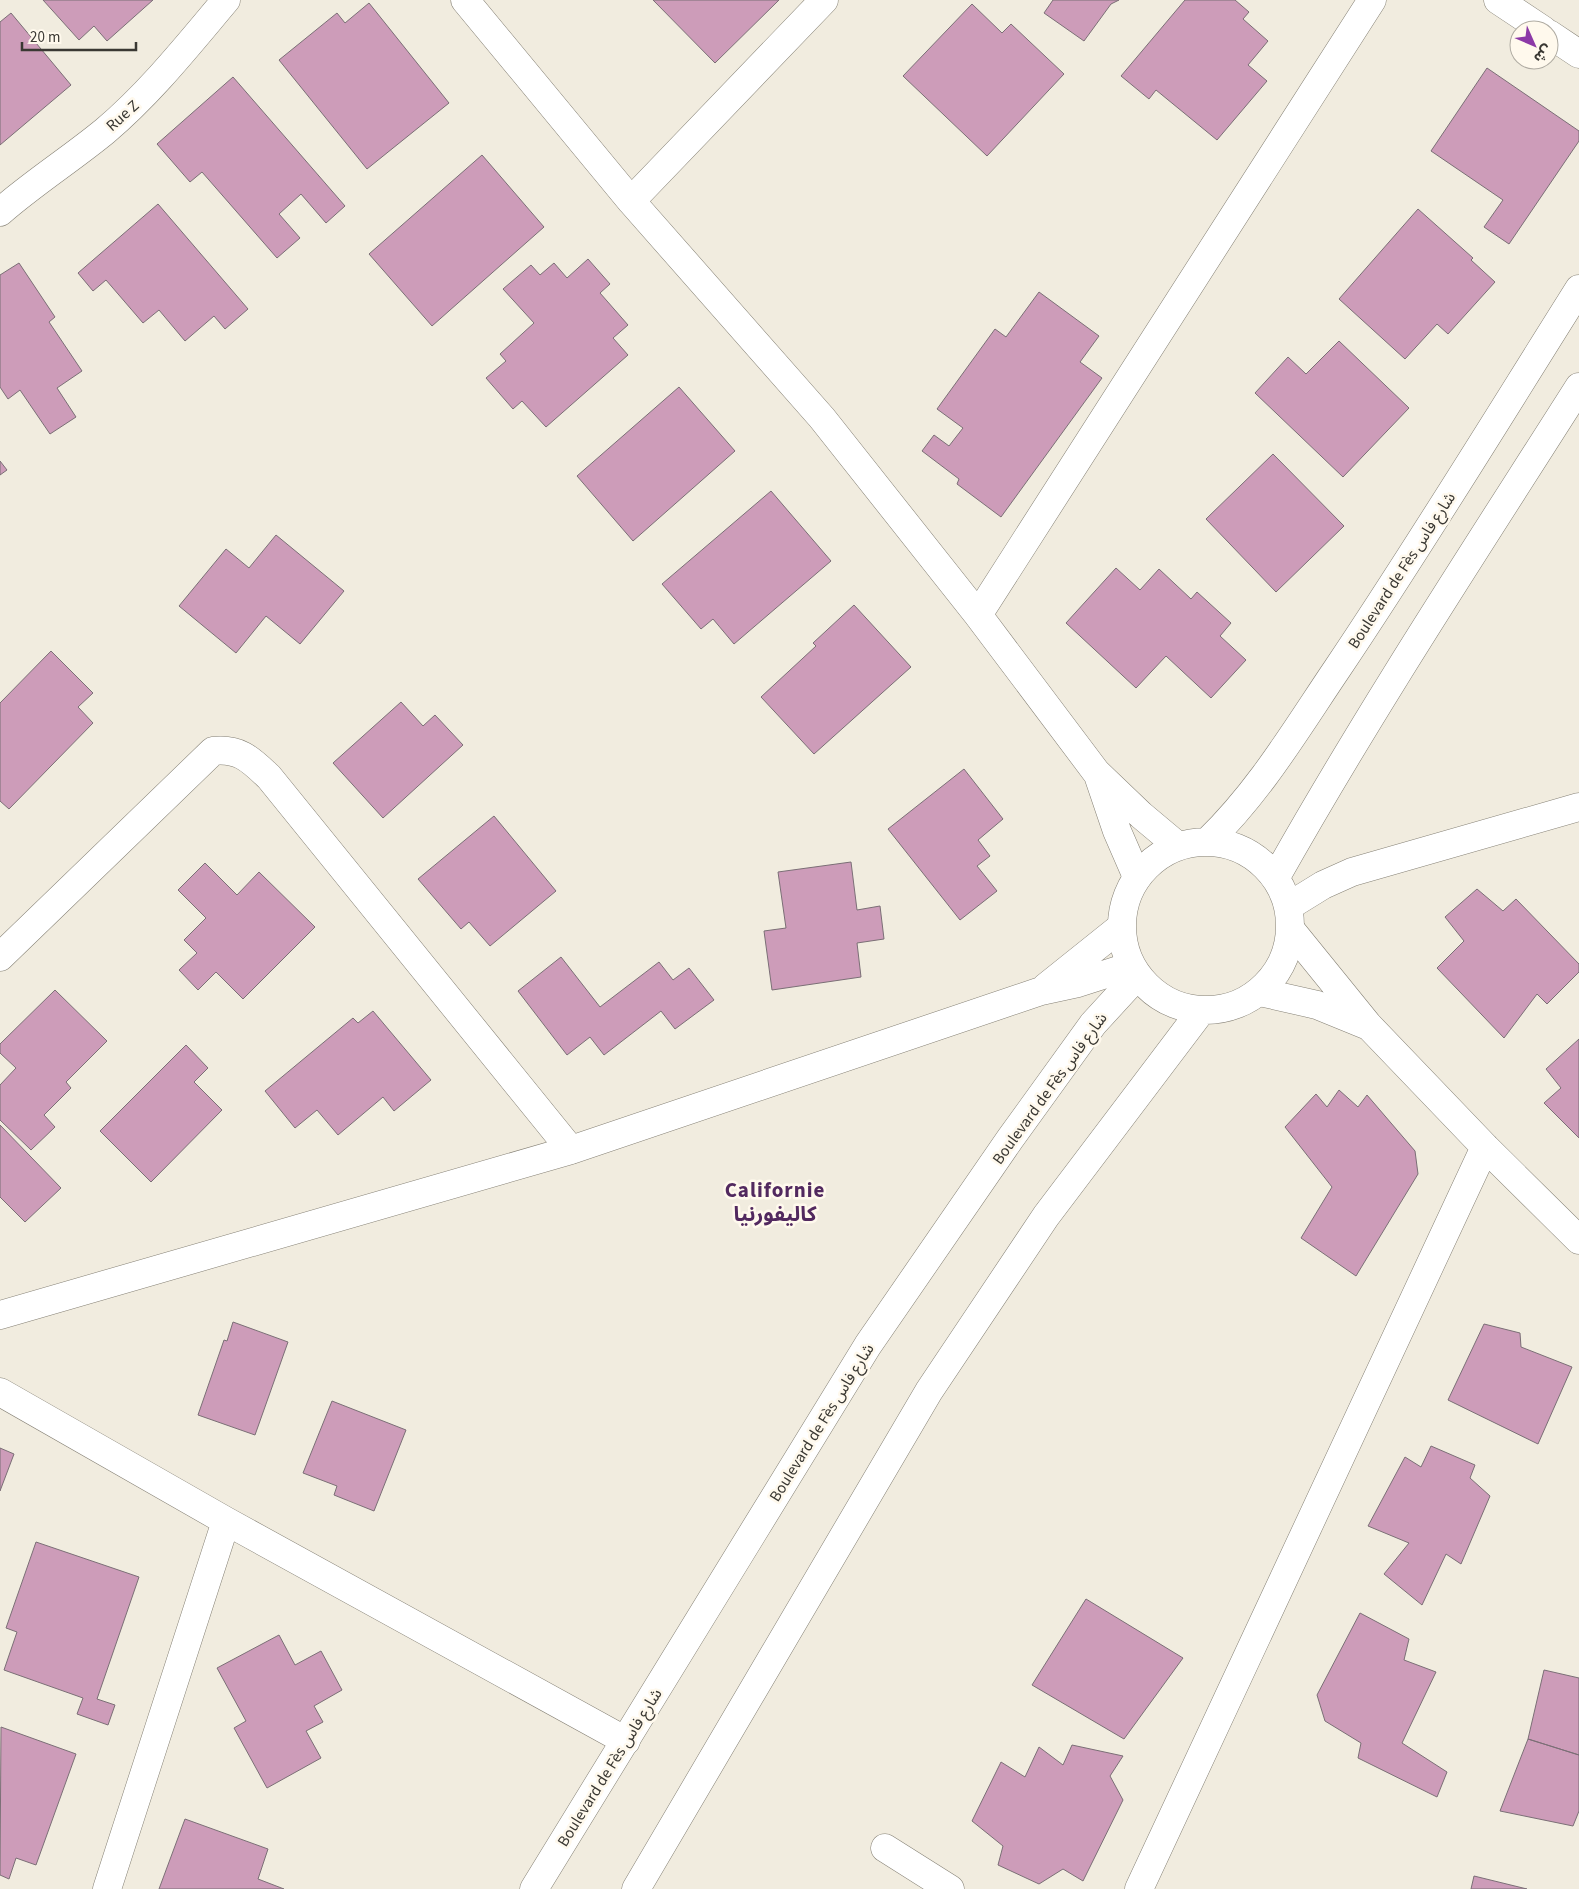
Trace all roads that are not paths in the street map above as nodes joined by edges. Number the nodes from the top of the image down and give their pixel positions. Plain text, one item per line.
1 (226, 0) edge
2 (465, 0) edge
3 (824, 0) edge
4 (1372, 0) edge
5 (1498, 0) edge
6 (1528, 20) edge
7 (1559, 41) edge
8 (1579, 54) edge
9 (630, 201) junction
10 (0, 212) edge
11 (1579, 288) edge
12 (1579, 387) edge
13 (978, 615) junction
14 (1096, 772) junction
15 (1579, 807) edge
16 (1208, 841) junction
17 (1178, 846) junction
18 (1137, 877) junction
19 (1276, 877) junction
20 (1290, 918) junction
21 (1121, 927) junction
22 (0, 957) edge
23 (1134, 971) junction
24 (1041, 991) junction
25 (1260, 992) junction
26 (1201, 1011) junction
27 (1368, 1025) junction
28 (1485, 1147) junction
29 (571, 1150) junction
30 (1579, 1240) edge
31 (0, 1315) edge
32 (0, 1392) edge
33 (226, 1521) junction
34 (626, 1740) junction
35 (885, 1848) dead end
36 (106, 1889) edge
37 (534, 1889) edge
38 (636, 1889) edge
39 (950, 1889) edge
40 (1139, 1889) edge

1 - 10 street, Rue Z
2 - 9 street
3 - 9 street
4 - 13 street
5 - 6 street
7 - 8 street
9 - 13 street
11 - 16 street, Boulevard de Fès شارع فاس
12 - 19 street
13 - 14 street
14 - 17 street
14 - 18 street
15 - 20 street
16 - 17 street
16 - 19 street
17 - 18 street
18 - 21 street
19 - 20 street
20 - 25 street
20 - 27 street
21 - 23 street
21 - 24 street
22 - 29 street
23 - 24 street
23 - 26 street
23 - 34 street, Boulevard de Fès شارع فاس
24 - 29 street
25 - 26 street
25 - 27 street
26 - 38 street
27 - 28 street
28 - 30 street
28 - 40 street
29 - 31 street
32 - 33 street
33 - 34 street
33 - 36 street
34 - 37 street, Boulevard de Fès شارع فاس
35 - 39 street

